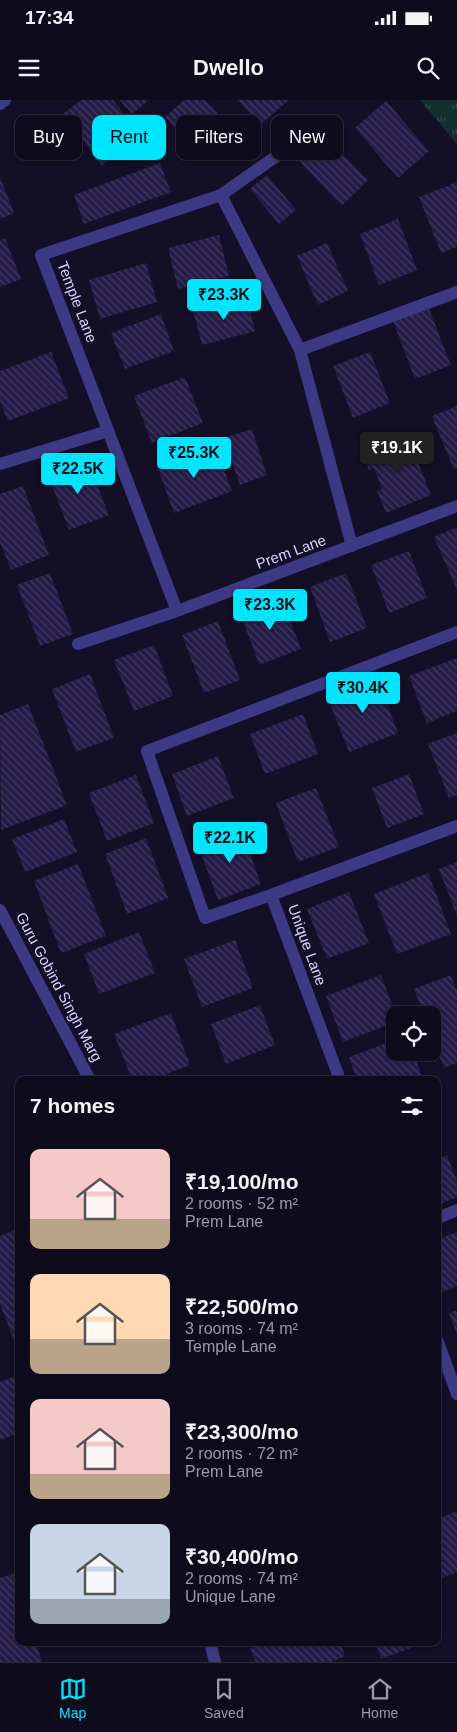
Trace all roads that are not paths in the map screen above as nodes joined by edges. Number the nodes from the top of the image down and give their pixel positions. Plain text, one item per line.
1 (5, 100) edge
2 (0, 104) edge
3 (271, 160) edge
4 (221, 195) junction
5 (457, 292) edge
6 (300, 350) junction
7 (108, 431) junction
8 (0, 464) edge
9 (457, 506) edge
10 (352, 546) junction
11 (177, 611) junction
12 (457, 632) edge
13 (78, 644) dead end
14 (457, 826) edge
15 (271, 896) junction
16 (0, 910) edge
17 (88, 1076) edge
18 (338, 1076) edge
19 (457, 1210) edge
20 (441, 1217) edge
21 (441, 1350) edge
22 (457, 1394) edge
23 (211, 1646) edge
24 (214, 1662) edge

1 - 2 street
3 - 4 street, Temple Lane
4 - 6 street
4 - 7 street, Temple Lane
5 - 6 street
6 - 10 street
7 - 8 street
7 - 11 street, Temple Lane
9 - 10 street, Prem Lane
10 - 11 street, Prem Lane
11 - 13 street, Prem Lane
12 - 15 street
14 - 15 street, Unique Lane
15 - 18 street, Unique Lane
16 - 17 street, Guru Gobind Singh Marg
19 - 20 street
21 - 22 street
23 - 24 street

